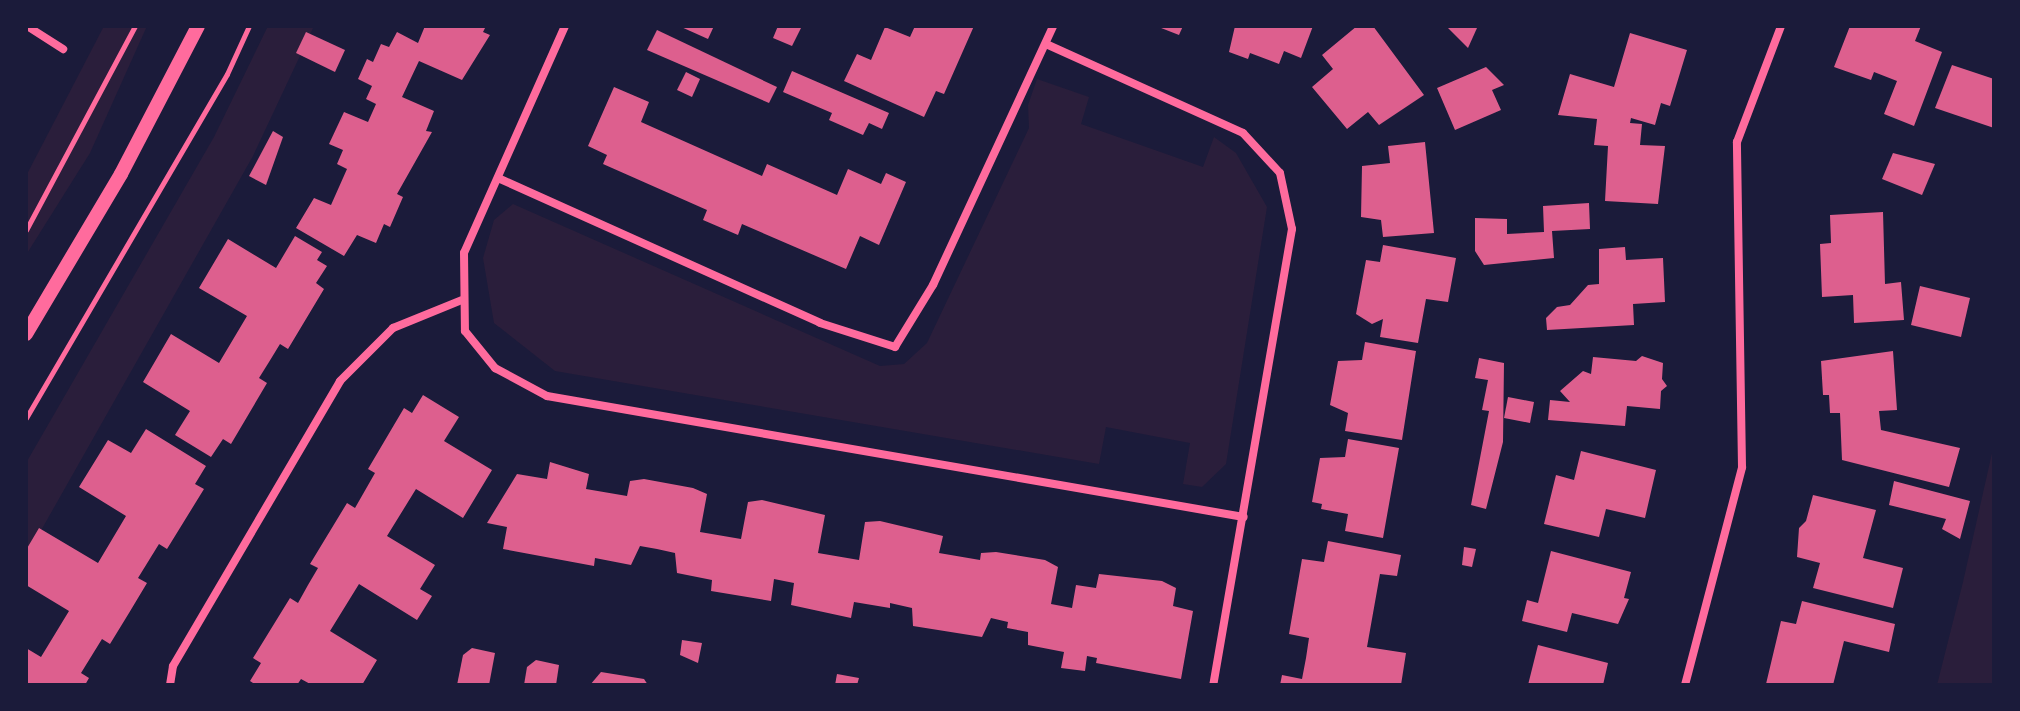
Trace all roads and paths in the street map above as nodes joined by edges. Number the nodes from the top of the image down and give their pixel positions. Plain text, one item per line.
1 (27, 26) edge
2 (135, 26) edge
3 (198, 26) edge
4 (249, 26) edge
5 (565, 26) edge
6 (1053, 26) edge
7 (1781, 26) edge
8 (1046, 44) junction
9 (63, 49) dead end
10 (498, 178) junction
11 (26, 230) edge
12 (462, 300) junction
13 (26, 334) edge
14 (26, 418) edge
15 (1244, 517) junction
16 (170, 685) edge
17 (1213, 685) edge
18 (1685, 685) edge

1 - 9 street
2 - 11 path
3 - 13 street
4 - 14 path
5 - 10 street
6 - 8 street
7 - 18 street
8 - 10 street
8 - 15 street
10 - 12 street
12 - 15 street
12 - 16 street
15 - 17 street

